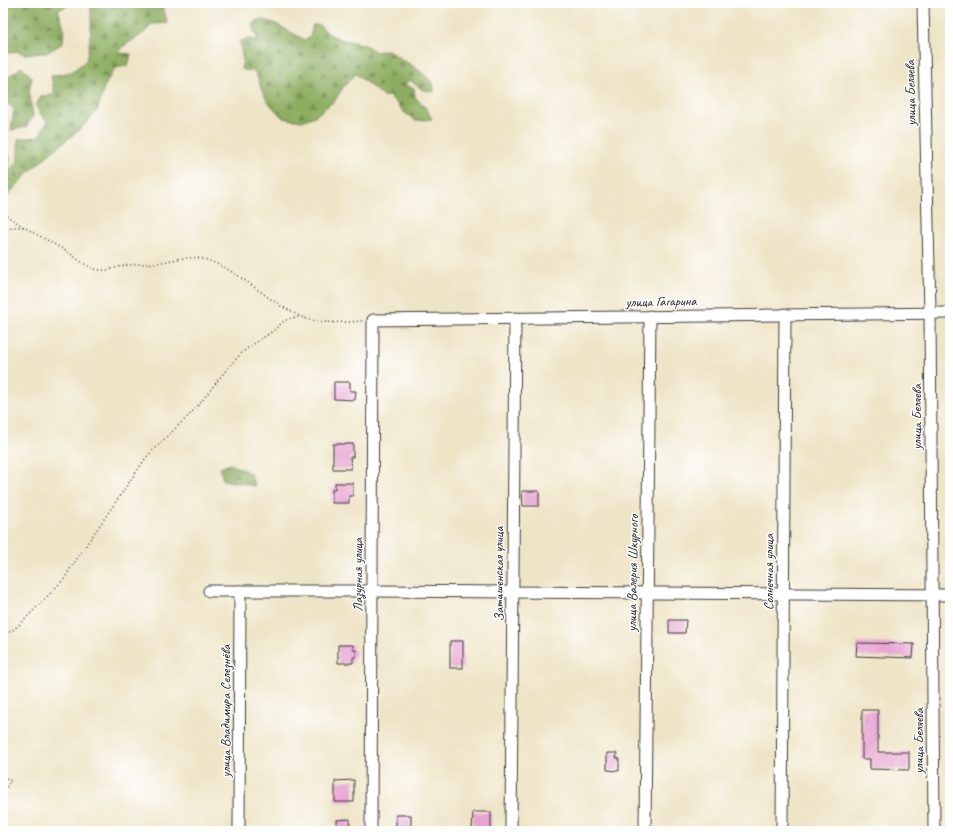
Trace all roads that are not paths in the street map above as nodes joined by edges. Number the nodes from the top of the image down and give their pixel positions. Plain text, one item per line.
1 (923, 3) edge
2 (930, 312) junction
3 (950, 313) edge
4 (785, 314) junction
5 (650, 316) junction
6 (515, 318) junction
7 (372, 320) joint
8 (209, 591) dead end
9 (240, 591) junction
10 (372, 591) junction
11 (513, 592) junction
12 (647, 593) junction
13 (783, 594) junction
14 (932, 595) junction
15 (950, 595) edge
16 (239, 831) edge
17 (371, 831) edge
18 (511, 831) edge
19 (645, 831) edge
20 (782, 831) edge
21 (934, 831) edge

1 - 2 street, улица Беляева
2 - 3 street, улица Гагарина
2 - 4 street, улица Гагарина
2 - 14 street, улица Беляева
4 - 5 street, улица Гагарина
4 - 13 street, Солнечная улица
5 - 6 street, улица Гагарина
5 - 12 street, улица Валерия Шкурного
6 - 7 street, улица Гагарина
6 - 11 street, Затишенская улица
7 - 10 street, Лазурная улица
8 - 9 street
9 - 10 street
9 - 16 street, улица Владимира Селезнёва
10 - 11 street
10 - 17 street, Лазурная улица
11 - 12 street
11 - 18 street, Затишенская улица
12 - 13 street
12 - 19 street, улица Валерия Шкурного
13 - 14 street
13 - 20 street, Солнечная улица
14 - 15 street
14 - 21 street, улица Беляева

